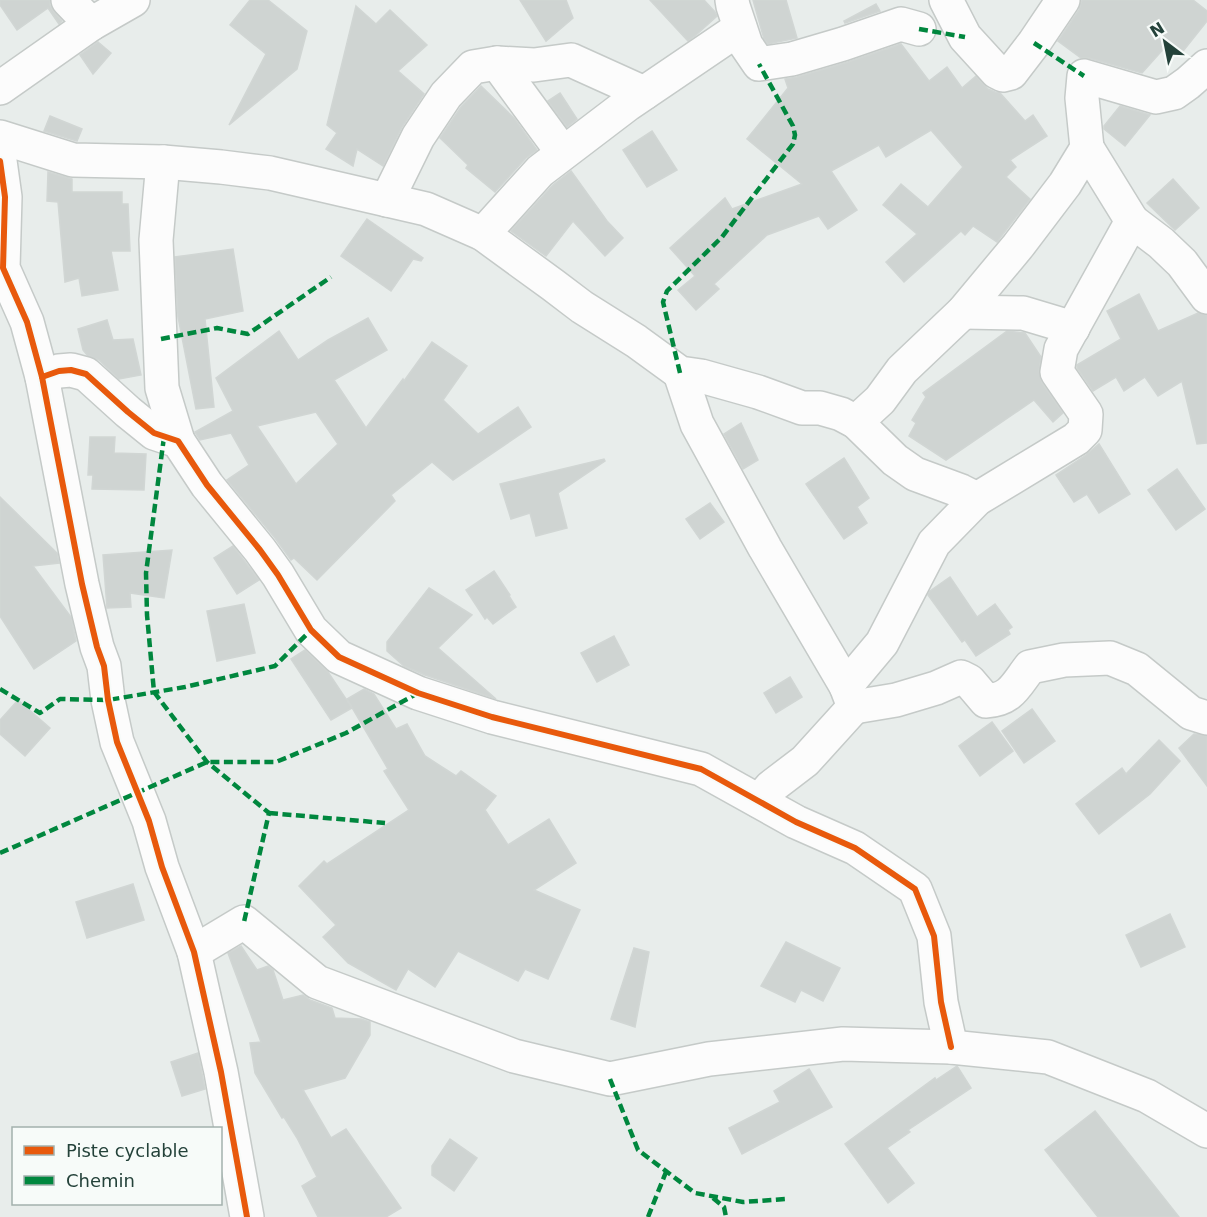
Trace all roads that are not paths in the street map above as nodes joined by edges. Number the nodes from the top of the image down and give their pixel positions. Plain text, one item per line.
1 (68, 0) edge
2 (133, 0) edge
3 (946, 0) edge
4 (1063, 0) edge
5 (736, 14) edge
6 (91, 24) junction
7 (919, 29) dead end
8 (497, 63) junction
9 (1207, 66) edge
10 (0, 88) edge
11 (644, 93) junction
12 (0, 137) edge
13 (1087, 148) junction
14 (563, 153) junction
15 (0, 161) edge
16 (163, 162) junction
17 (387, 200) junction
18 (1132, 222) junction
19 (483, 234) junction
20 (1207, 297) edge
21 (0, 298) edge
22 (963, 312) junction
23 (27, 322) junction
24 (1073, 328) junction
25 (680, 373) junction
26 (42, 377) junction
27 (856, 422) junction
28 (178, 441) junction
29 (977, 499) junction
30 (850, 697) junction
31 (1207, 718) edge
32 (759, 801) junction
33 (195, 952) junction
34 (951, 1047) junction
35 (1207, 1131) edge
36 (247, 1217) edge

1 - 6 street
2 - 6 street
3 - 4 street
5 - 7 street
5 - 11 street
6 - 10 street
8 - 11 street
8 - 14 street
8 - 17 street
9 - 13 street
11 - 14 street
12 - 16 street
13 - 18 street
13 - 22 street
14 - 19 street
15 - 23 street
16 - 17 street
16 - 28 street
17 - 19 street
18 - 20 street
18 - 24 street
19 - 25 street
21 - 23 street
22 - 24 street
22 - 27 street
23 - 26 street
24 - 29 street
25 - 27 street
25 - 30 street
26 - 28 street
26 - 33 street
27 - 29 street
28 - 32 street
29 - 30 street
30 - 31 street
30 - 32 street
32 - 34 street
33 - 34 street
33 - 36 street
34 - 35 street

